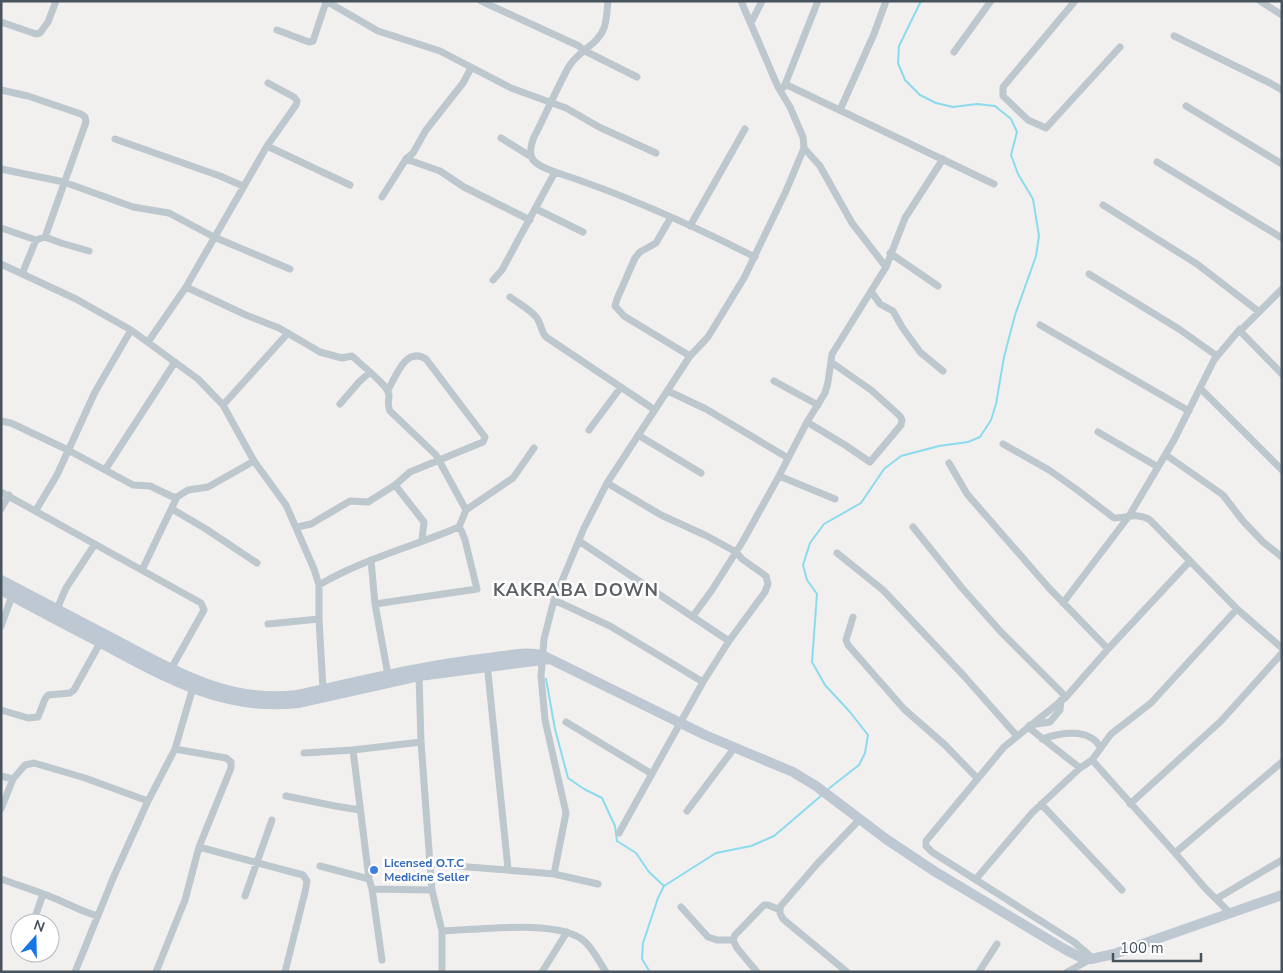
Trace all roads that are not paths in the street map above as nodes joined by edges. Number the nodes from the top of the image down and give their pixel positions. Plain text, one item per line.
1 (56, 1) edge
2 (326, 1) edge
3 (480, 1) edge
4 (608, 1) edge
5 (741, 1) edge
6 (762, 1) edge
7 (818, 1) edge
8 (886, 1) edge
9 (991, 1) edge
10 (1075, 1) edge
11 (1260, 1) edge
12 (1282, 15) edge
13 (3, 22) edge
14 (751, 23) junction
15 (277, 30) dead end
16 (1, 31) edge
17 (1174, 36) dead end
18 (1120, 47) dead end
19 (583, 50) junction
20 (954, 52) dead end
21 (471, 68) junction
22 (637, 77) dead end
23 (268, 83) dead end
24 (785, 84) junction
25 (1, 90) edge
26 (1282, 90) edge
27 (782, 92) junction
28 (552, 103) junction
29 (1186, 106) dead end
30 (840, 110) junction
31 (744, 129) dead end
32 (500, 138) dead end
33 (115, 139) dead end
34 (266, 146) junction
35 (804, 148) junction
36 (656, 153) dead end
37 (530, 156) junction
38 (406, 159) junction
39 (943, 159) junction
40 (1157, 162) dead end
41 (1282, 164) edge
42 (1, 169) edge
43 (555, 172) junction
44 (64, 182) junction
45 (994, 184) dead end
46 (350, 185) dead end
47 (243, 186) junction
48 (382, 196) dead end
49 (1103, 205) dead end
50 (536, 209) junction
51 (671, 217) junction
52 (530, 220) junction
53 (690, 226) junction
54 (1, 228) edge
55 (583, 232) dead end
56 (45, 237) junction
57 (214, 237) junction
58 (1282, 238) edge
59 (36, 240) junction
60 (88, 251) dead end
61 (890, 253) junction
62 (754, 257) junction
63 (1, 264) edge
64 (886, 267) junction
65 (290, 269) dead end
66 (22, 274) junction
67 (1089, 274) dead end
68 (493, 280) dead end
69 (938, 286) dead end
70 (186, 287) junction
71 (1282, 289) edge
72 (871, 290) junction
73 (510, 297) dead end
74 (1258, 311) junction
75 (1040, 325) dead end
76 (1240, 328) junction
77 (131, 330) junction
78 (288, 333) junction
79 (148, 342) junction
80 (690, 356) junction
81 (1217, 356) junction
82 (175, 362) junction
83 (831, 362) junction
84 (943, 371) dead end
85 (370, 372) junction
86 (1282, 374) edge
87 (774, 381) dead end
88 (622, 387) junction
89 (1200, 388) junction
90 (388, 390) junction
91 (668, 392) junction
92 (340, 404) dead end
93 (223, 405) junction
94 (818, 405) junction
95 (654, 410) junction
96 (1189, 411) junction
97 (1, 421) edge
98 (807, 422) junction
99 (588, 430) dead end
100 (1098, 432) dead end
101 (638, 435) junction
102 (1003, 444) dead end
103 (534, 448) dead end
104 (68, 450) junction
105 (1166, 455) junction
106 (788, 458) junction
107 (439, 460) junction
108 (254, 461) junction
109 (949, 463) dead end
110 (1158, 468) junction
111 (105, 470) junction
112 (1282, 470) edge
113 (701, 473) dead end
114 (779, 476) junction
115 (607, 483) junction
116 (395, 485) junction
117 (1, 492) edge
118 (9, 495) junction
119 (176, 497) junction
120 (835, 499) dead end
121 (1, 509) edge
122 (172, 509) junction
123 (36, 510) junction
124 (466, 510) junction
125 (1129, 516) junction
126 (913, 526) dead end
127 (297, 527) junction
128 (459, 527) junction
129 (422, 540) junction
130 (579, 542) junction
131 (94, 544) junction
132 (736, 552) junction
133 (837, 553) dead end
134 (1282, 557) edge
135 (370, 560) junction
136 (1190, 562) junction
137 (257, 563) dead end
138 (142, 570) junction
139 (1, 580) edge
140 (319, 585) junction
141 (1, 590) edge
142 (12, 596) junction
143 (554, 600) junction
144 (1063, 603) junction
145 (375, 604) junction
146 (57, 609) junction
147 (1237, 609) junction
148 (693, 616) junction
149 (853, 616) dead end
150 (319, 619) junction
151 (268, 624) dead end
152 (1, 626) edge
153 (729, 641) junction
154 (100, 643) junction
155 (1282, 648) edge
156 (1108, 649) junction
157 (1282, 654) edge
158 (544, 659) junction
159 (487, 662) junction
160 (171, 669) junction
161 (388, 675) junction
162 (419, 676) junction
163 (703, 682) junction
164 (194, 684) junction
165 (323, 689) junction
166 (1063, 698) junction
167 (1, 710) edge
168 (566, 722) dead end
169 (682, 723) junction
170 (1029, 726) junction
171 (1017, 736) junction
172 (1042, 739) junction
173 (421, 742) junction
174 (734, 747) junction
175 (1100, 747) junction
176 (175, 748) junction
177 (353, 750) junction
178 (304, 753) dead end
179 (1092, 760) junction
180 (1282, 762) edge
181 (1080, 768) junction
182 (652, 774) junction
183 (1, 776) edge
184 (977, 778) junction
185 (12, 779) junction
186 (286, 796) dead end
187 (148, 801) junction
188 (1041, 804) junction
189 (1130, 804) junction
190 (1, 809) edge
191 (360, 810) junction
192 (686, 811) dead end
193 (860, 819) junction
194 (272, 820) dead end
195 (619, 834) dead end
196 (199, 847) junction
197 (1175, 853) junction
198 (1282, 860) edge
199 (256, 863) junction
200 (430, 864) junction
201 (320, 866) dead end
202 (508, 869) junction
203 (554, 874) junction
204 (1, 879) edge
205 (369, 879) junction
206 (976, 879) junction
207 (598, 884) dead end
208 (372, 889) junction
209 (432, 890) junction
210 (1122, 890) dead end
211 (43, 894) junction
212 (1282, 895) edge
213 (245, 896) dead end
214 (1216, 899) junction
215 (680, 907) dead end
216 (780, 910) junction
217 (1229, 912) junction
218 (36, 913) edge
219 (98, 916) junction
220 (442, 931) junction
221 (567, 932) junction
222 (733, 940) junction
223 (997, 944) dead end
224 (1091, 958) junction
225 (382, 960) dead end
226 (76, 971) edge
227 (156, 972) edge
228 (286, 972) edge
229 (442, 972) edge
230 (542, 972) edge
231 (606, 972) edge
232 (757, 972) edge
233 (847, 972) edge
234 (979, 972) edge
235 (1067, 972) edge

1 - 13 street
2 - 15 street
2 - 21 street
3 - 19 street
4 - 19 street
5 - 14 street
6 - 14 street
7 - 24 street
8 - 30 street
9 - 20 street
10 - 18 street
11 - 12 street
13 - 16 street
14 - 27 street
17 - 26 street
19 - 22 street
19 - 28 street
21 - 28 street
21 - 38 street
23 - 34 street
24 - 27 street
24 - 30 street
25 - 44 street
27 - 35 street
28 - 36 street
28 - 37 street
29 - 41 street
30 - 39 street
31 - 53 street
32 - 37 street
33 - 47 street
34 - 46 street
34 - 47 street
35 - 62 street
35 - 64 street
37 - 43 street
38 - 48 street
38 - 52 street
39 - 45 street
39 - 61 street
40 - 58 street
42 - 44 street
43 - 50 street
43 - 51 street
44 - 56 street
44 - 57 street
47 - 57 street
49 - 74 street
50 - 52 street
50 - 55 street
51 - 53 street
51 - 80 street
52 - 68 street
53 - 62 street
54 - 59 street
56 - 59 street
56 - 60 street
57 - 65 street
57 - 70 street
59 - 66 street
61 - 64 street
61 - 69 street
62 - 80 street
63 - 66 street
64 - 72 street
66 - 77 street
67 - 81 street
70 - 78 street
70 - 79 street
71 - 74 street
72 - 83 street
72 - 84 street
73 - 88 street
74 - 76 street
75 - 96 street
76 - 81 street
76 - 86 street
77 - 79 street
77 - 104 street
78 - 85 street
78 - 93 street
79 - 82 street
80 - 91 street
81 - 89 street
82 - 93 street
82 - 111 street
83 - 94 street
83 - 98 street
85 - 90 street
85 - 92 street
87 - 94 street
88 - 95 street
88 - 99 street
89 - 96 street
89 - 112 street
90 - 107 street
90 - 107 street
91 - 95 street
91 - 106 street
93 - 108 street
94 - 98 street
95 - 101 street
96 - 105 street
97 - 104 street
98 - 106 street
100 - 110 street
101 - 113 street
101 - 115 street
102 - 125 street
103 - 124 street
104 - 111 street
104 - 123 street
105 - 110 street
105 - 134 street
106 - 114 street
107 - 116 street
107 - 124 street
108 - 119 street
108 - 127 street
109 - 144 street
110 - 125 street
111 - 119 street
114 - 120 street
114 - 132 street
115 - 130 street
115 - 132 street
116 - 127 street
116 - 129 street
117 - 118 street
118 - 121 street
118 - 123 street
119 - 122 street
122 - 137 street
122 - 138 street
123 - 131 street
124 - 128 street
125 - 136 street
125 - 144 street
126 - 166 street
127 - 140 street
128 - 129 street
128 - 145 street
129 - 135 street
130 - 143 street
130 - 148 street
131 - 138 street
131 - 146 street
132 - 148 street
132 - 153 street
133 - 171 street
135 - 140 street
135 - 145 street
136 - 147 street
136 - 156 street
138 - 160 street
139 - 146 street
140 - 150 street
141 - 142 street
142 - 152 street
142 - 154 street
143 - 158 street
143 - 163 street
144 - 156 street
145 - 161 street
146 - 160 street
147 - 155 street
147 - 175 street
148 - 153 street
149 - 184 street
150 - 151 street
150 - 165 street
153 - 163 street
154 - 164 street
154 - 167 street
156 - 166 street
157 - 189 street
158 - 159 street
158 - 169 street
158 - 203 street
159 - 161 street
159 - 162 street
159 - 202 street
160 - 164 street
161 - 165 street
162 - 164 street
162 - 173 street
163 - 169 street
164 - 165 street
164 - 176 street
166 - 170 street
166 - 170 street
168 - 182 street
169 - 174 street
169 - 182 street
170 - 171 street
170 - 172 street
171 - 184 street
172 - 175 street
172 - 181 street
173 - 177 street
173 - 200 street
174 - 192 street
174 - 193 street
175 - 179 street
176 - 187 street
176 - 196 street
177 - 178 street
177 - 191 street
179 - 181 street
179 - 189 street
180 - 197 street
181 - 188 street
182 - 195 street
183 - 185 street
184 - 206 street
185 - 187 street
185 - 190 street
186 - 191 street
187 - 219 street
188 - 206 street
188 - 210 street
189 - 197 street
191 - 205 street
193 - 216 street
193 - 224 street
194 - 199 street
196 - 199 street
196 - 227 street
197 - 214 street
198 - 214 street
199 - 213 street
199 - 228 street
200 - 202 street
200 - 209 street
201 - 205 street
202 - 203 street
203 - 207 street
204 - 211 street
205 - 208 street
206 - 224 street
208 - 209 street
208 - 225 street
209 - 220 street
211 - 218 street
211 - 219 street
212 - 217 street
214 - 217 street
215 - 222 street
216 - 222 street
216 - 233 street
217 - 224 street
219 - 226 street
220 - 221 street
220 - 229 street
221 - 230 street
221 - 231 street
222 - 232 street
223 - 234 street
224 - 235 street

